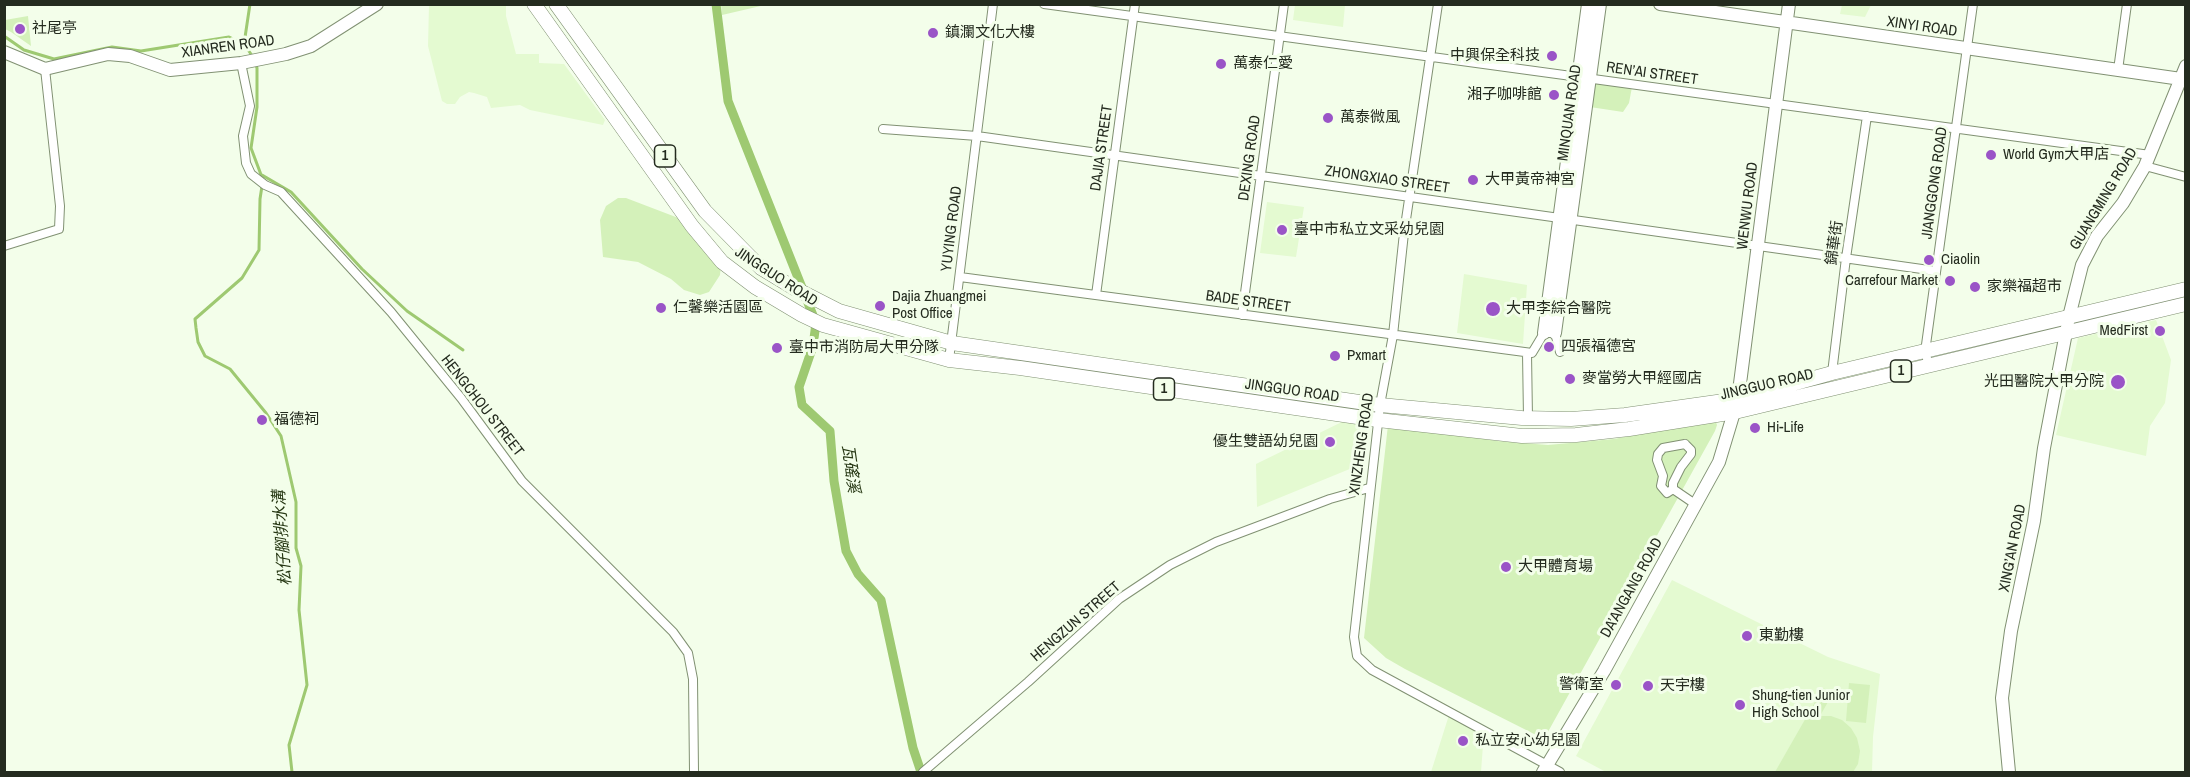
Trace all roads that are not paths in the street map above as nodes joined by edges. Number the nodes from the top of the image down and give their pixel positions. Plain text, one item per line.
1 (377, 4) edge
2 (534, 4) edge
3 (556, 4) edge
4 (993, 4) edge
5 (1044, 4) edge
6 (1135, 4) edge
7 (1284, 4) edge
8 (1438, 4) edge
9 (1588, 4) edge
10 (1600, 4) edge
11 (1660, 4) edge
12 (1789, 4) edge
13 (1973, 4) edge
14 (2127, 4) edge
15 (1133, 17) junction
16 (1786, 22) junction
17 (1280, 37) junction
18 (1967, 48) junction
19 (4, 52) edge
20 (1431, 57) junction
21 (241, 63) junction
22 (2186, 66) edge
23 (45, 69) junction
24 (2118, 70) junction
25 (1584, 78) junction
26 (2181, 79) junction
27 (1776, 104) junction
28 (1868, 116) junction
29 (1956, 128) junction
30 (883, 129) dead end
31 (977, 136) junction
32 (1115, 155) junction
33 (2148, 160) junction
34 (1261, 176) junction
35 (2186, 177) edge
36 (1409, 197) junction
37 (1565, 219) junction
38 (4, 246) edge
39 (1758, 246) junction
40 (1846, 258) junction
41 (1936, 271) junction
42 (960, 277) junction
43 (2186, 289) edge
44 (1096, 295) junction
45 (2186, 304) edge
46 (1242, 315) junction
47 (2068, 324) junction
48 (1550, 333) junction
49 (1393, 335) junction
50 (952, 344) junction
51 (1560, 352) dead end
52 (1530, 353) junction
53 (1927, 358) junction
54 (949, 360) junction
55 (1832, 374) junction
56 (1533, 399) dead end
57 (1380, 405) junction
58 (1736, 405) junction
59 (1528, 418) junction
60 (1378, 420) junction
61 (1670, 485) junction
62 (1370, 488) junction
63 (1695, 504) junction
64 (926, 769) edge
65 (1545, 769) edge
66 (694, 772) edge
67 (1560, 772) edge
68 (2009, 772) edge

1 - 21 street, XIANREN ROAD
2 - 54 main road, JINGGUO ROAD / 1
3 - 50 main road, JINGGUO ROAD / 1
4 - 31 street, YUYING ROAD
5 - 15 street, REN’AI STREET
6 - 15 street, DAJIA STREET
7 - 17 street, DEXING ROAD
8 - 20 street, XINZHENG ROAD
9 - 25 street, MINQUAN ROAD
10 - 25 street, MINQUAN ROAD
11 - 16 street, XINYI ROAD
12 - 16 street, WENWU ROAD
13 - 18 street, JIANGGONG ROAD
14 - 24 street
15 - 17 street, REN’AI STREET
15 - 32 street, DAJIA STREET
16 - 18 street, XINYI ROAD
16 - 27 street, WENWU ROAD
17 - 20 street, REN’AI STREET
17 - 34 street, DEXING ROAD
18 - 24 street, XINYI ROAD
18 - 29 street, JIANGGONG ROAD
19 - 23 street
20 - 25 street, REN’AI STREET
20 - 36 street, XINZHENG ROAD
21 - 23 street, XIANREN ROAD
21 - 66 street, HENGCHOU STREET
22 - 26 street, GUANGMING ROAD
23 - 38 street
24 - 26 street, XINYI ROAD
25 - 27 street, REN’AI STREET
25 - 37 street, MINQUAN ROAD
26 - 33 street, GUANGMING ROAD
27 - 28 street, REN’AI STREET
27 - 39 street, WENWU ROAD
28 - 29 street, REN’AI STREET
28 - 40 street, 錦華街
29 - 33 street, REN’AI STREET
29 - 41 street, JIANGGONG ROAD
30 - 31 street
31 - 32 street, ZHONGXIAO STREET
31 - 42 street, YUYING ROAD
32 - 34 street, ZHONGXIAO STREET
32 - 44 street, DAJIA STREET
33 - 35 street, REN’AI STREET
33 - 47 street, GUANGMING ROAD
34 - 36 street, ZHONGXIAO STREET
34 - 46 street, DEXING ROAD
36 - 37 street, ZHONGXIAO STREET
36 - 49 street, XINZHENG ROAD
37 - 39 street, ZHONGXIAO STREET
37 - 48 street, MINQUAN ROAD
39 - 40 street, ZHONGXIAO STREET
39 - 58 street, WENWU ROAD
40 - 41 street, ZHONGXIAO STREET
40 - 55 street, 錦華街
41 - 53 street, JIANGGONG ROAD
42 - 44 street, BADE STREET
42 - 50 street, YUYING ROAD
43 - 47 main road, JINGGUO ROAD / 1
44 - 46 street, BADE STREET
45 - 47 main road, JINGGUO ROAD / 1
46 - 49 street, BADE STREET
47 - 53 main road, JINGGUO ROAD / 1
47 - 68 street, XING’AN ROAD
48 - 51 street
48 - 52 street
49 - 52 street, BADE STREET
49 - 57 street, XINZHENG ROAD
50 - 54 street, YUYING ROAD
50 - 57 main road, JINGGUO ROAD / 1
52 - 56 street
52 - 59 street
53 - 55 main road, JINGGUO ROAD / 1
53 - 58 main road, JINGGUO ROAD / 1
54 - 60 main road, JINGGUO ROAD / 1
55 - 58 main road, JINGGUO ROAD / 1
57 - 59 main road, JINGGUO ROAD / 1
57 - 60 street, XINZHENG ROAD
58 - 59 main road, JINGGUO ROAD / 1
58 - 60 main road, JINGGUO ROAD / 1
58 - 63 street, DA’ANGANG ROAD
60 - 62 street, XINZHENG ROAD
61 - 61 street
61 - 63 street
62 - 64 street, HENGZUN STREET
62 - 65 street, XINZHENG ROAD
63 - 65 street, DA’ANGANG ROAD
65 - 67 street, XINZHENG ROAD

